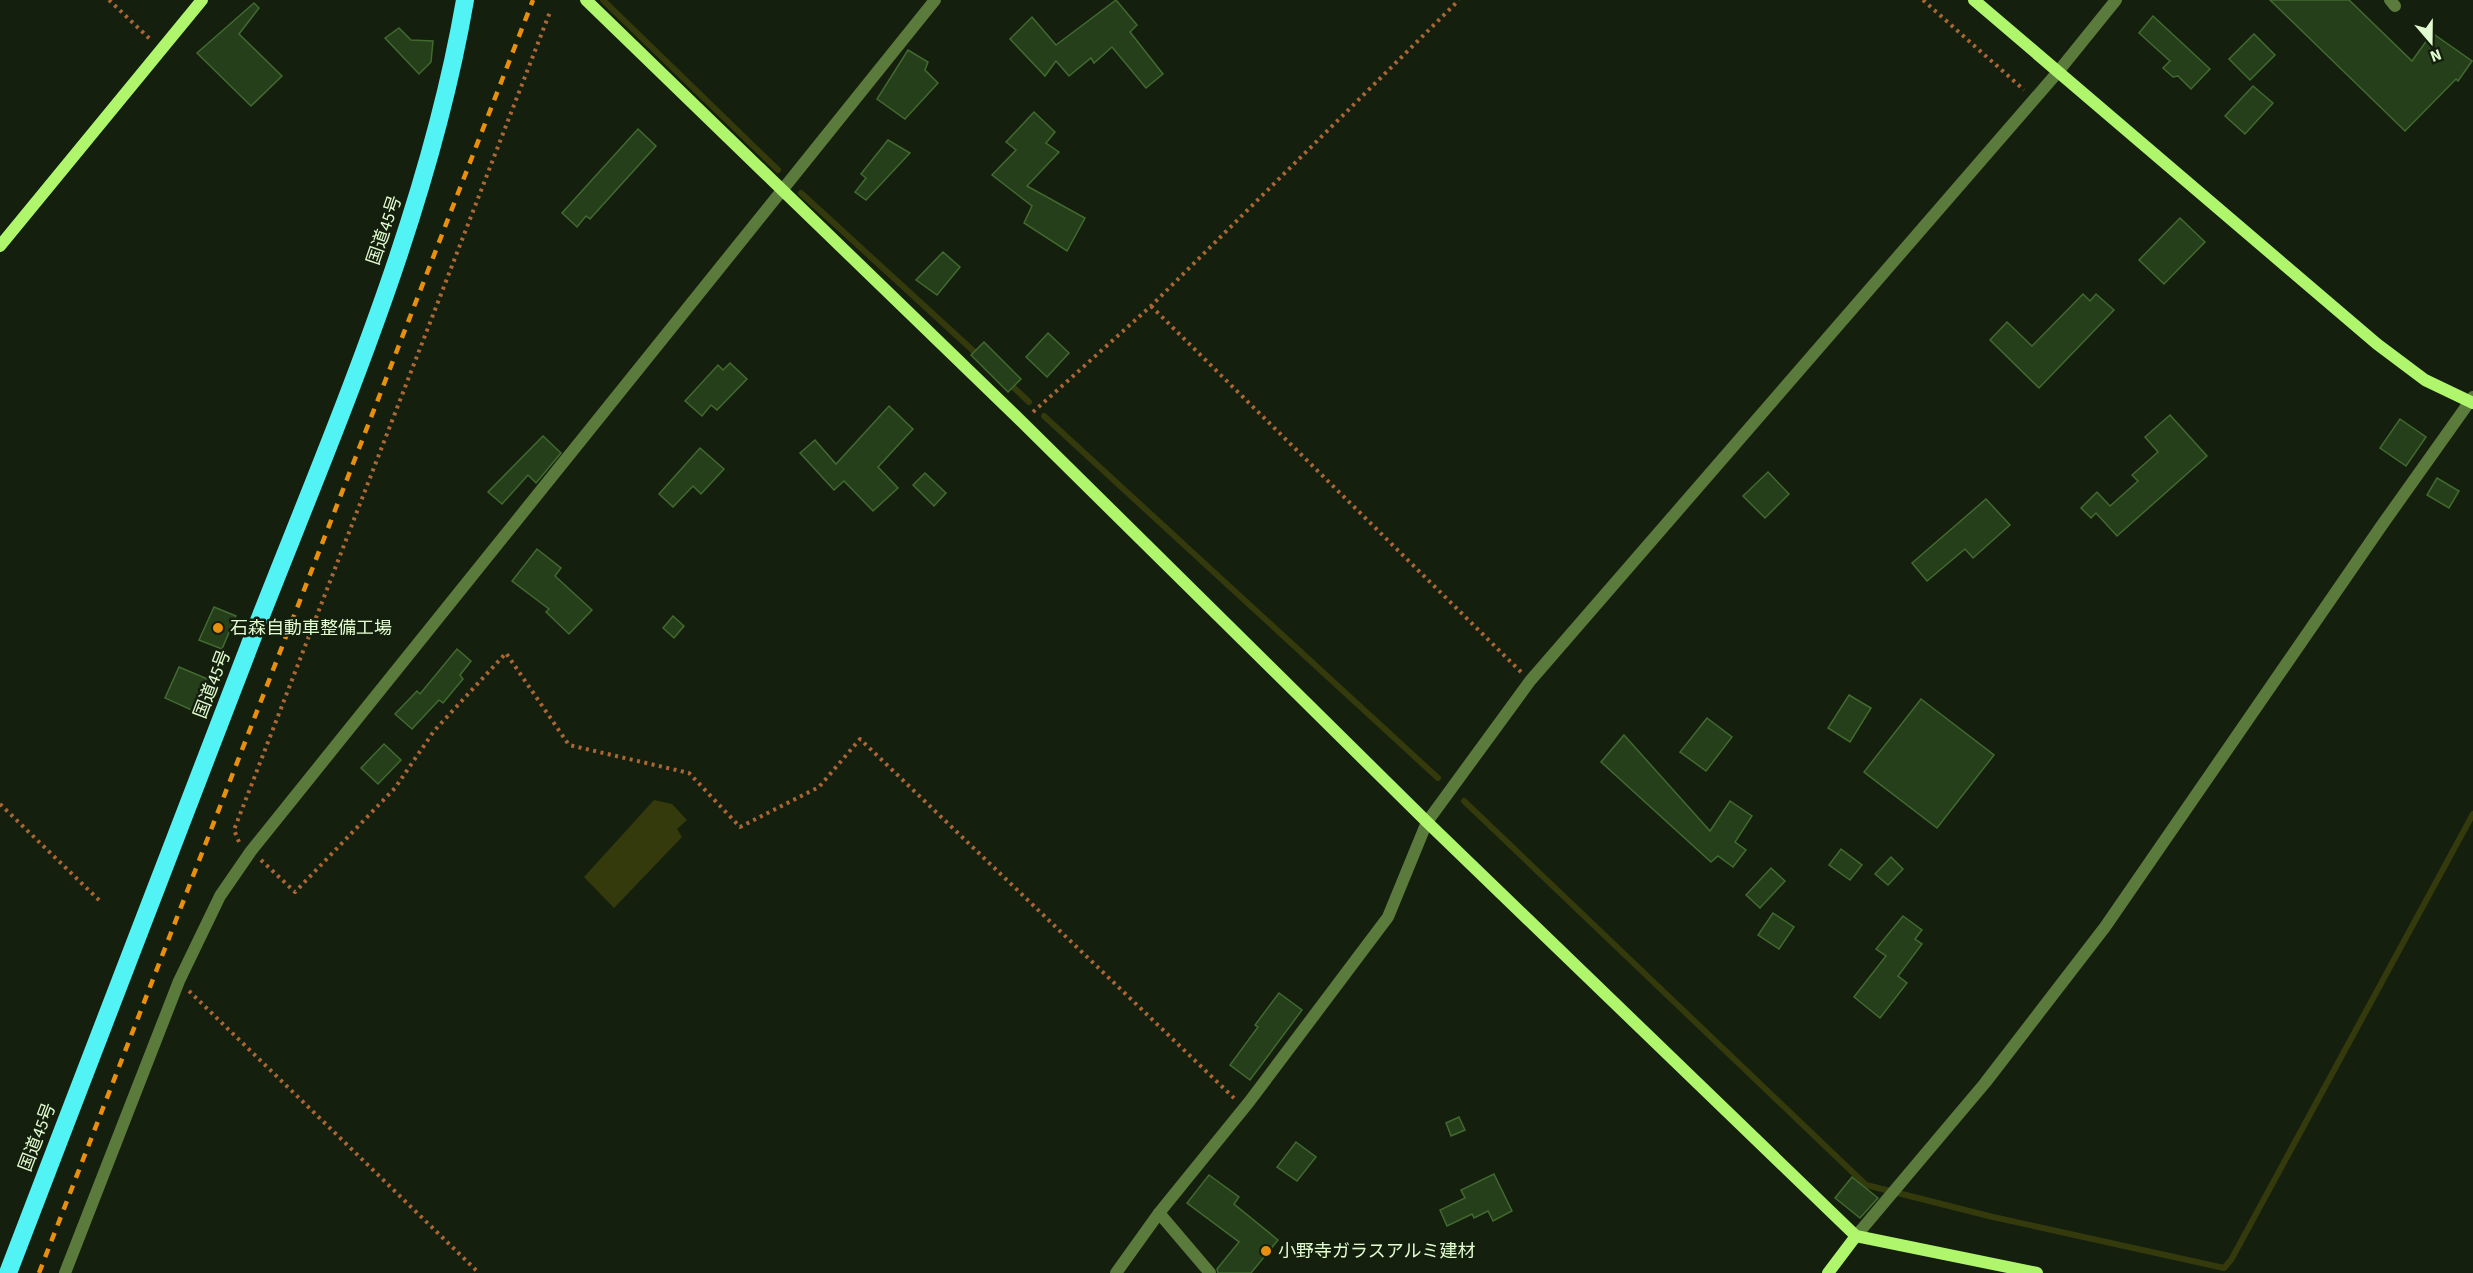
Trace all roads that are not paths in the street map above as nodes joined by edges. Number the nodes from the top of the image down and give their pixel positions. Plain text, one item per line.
1 (202, 0) edge
2 (465, 0) edge
3 (586, 0) edge
4 (935, 0) edge
5 (1974, 0) edge
6 (2116, 0) edge
7 (2057, 73) junction
8 (783, 191) junction
9 (0, 246) edge
10 (2472, 400) edge
11 (1427, 822) junction
12 (1159, 1213) junction
13 (1856, 1236) junction
14 (8, 1273) edge
15 (65, 1273) edge
16 (1116, 1273) edge
17 (1210, 1273) edge
18 (1828, 1273) edge
19 (2037, 1273) edge

1 - 9 street
2 - 14 highway, 国道45号
3 - 8 street
4 - 8 street
5 - 7 street
6 - 7 street
7 - 10 street
7 - 11 street
8 - 11 street
8 - 15 street
10 - 13 street
11 - 12 street
11 - 13 street
12 - 16 street
12 - 17 street
13 - 18 street
13 - 19 street

